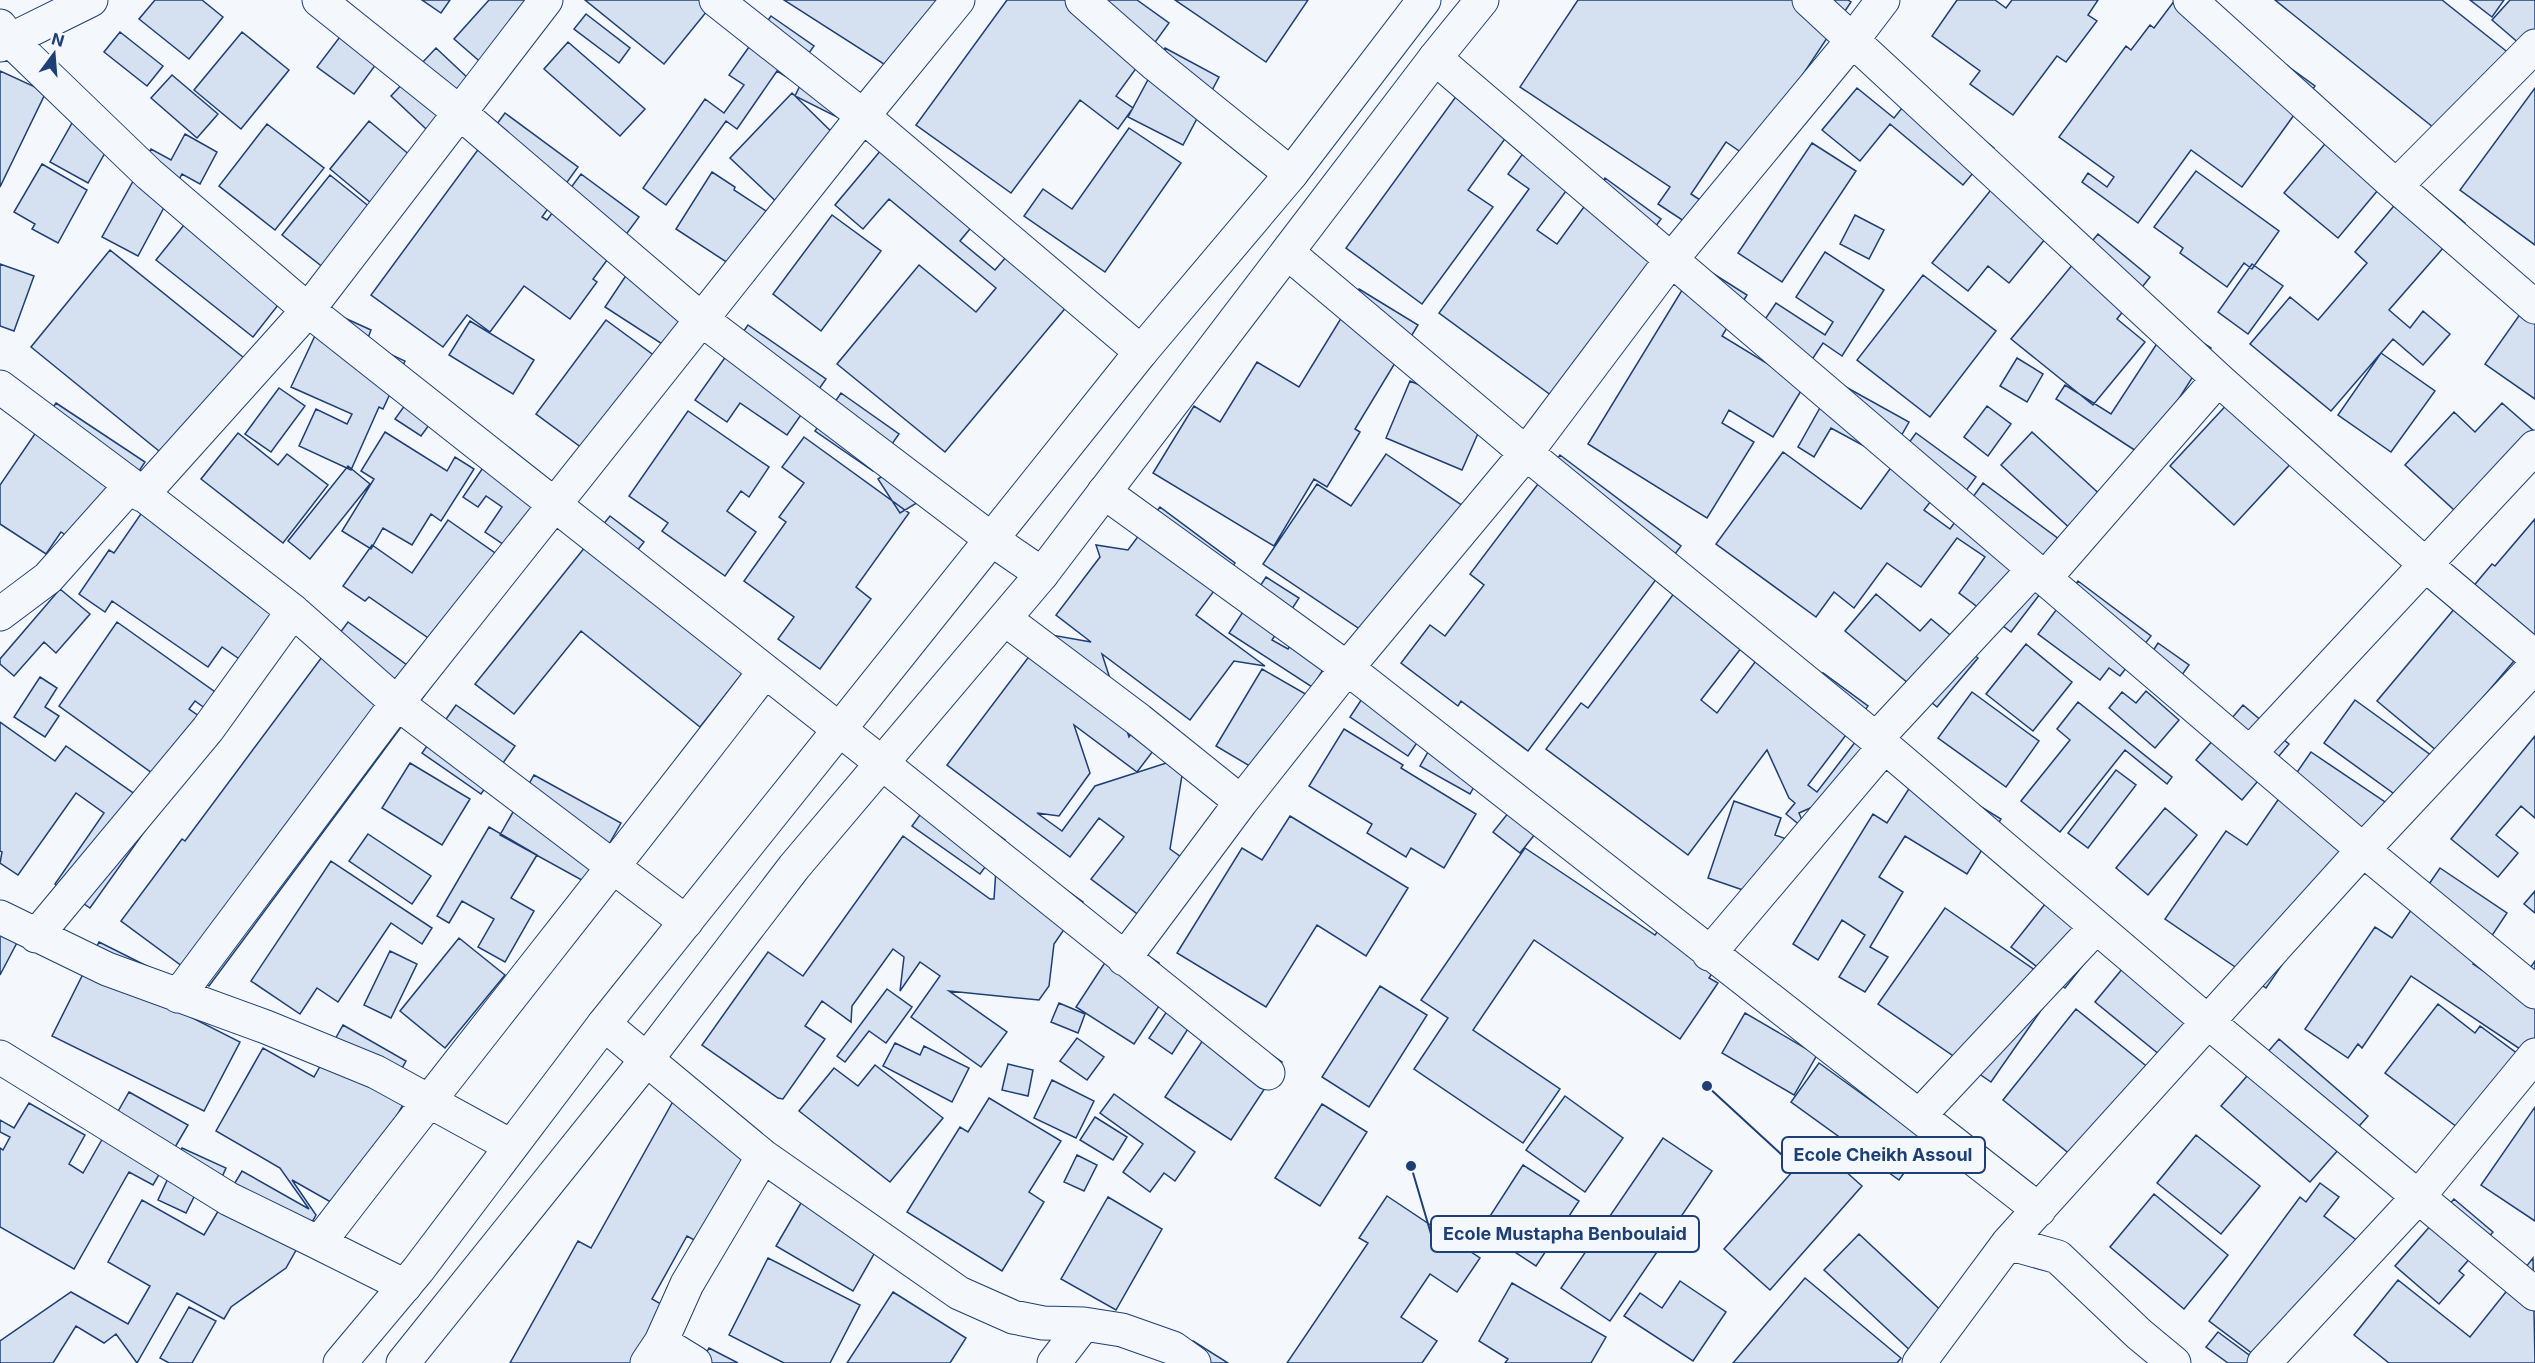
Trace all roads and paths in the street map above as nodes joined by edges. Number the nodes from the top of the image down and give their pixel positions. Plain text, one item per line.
1 (91, 0) edge
2 (319, 0) edge
3 (546, 0) edge
4 (716, 0) edge
5 (958, 0) edge
6 (1082, 0) edge
7 (1424, 0) edge
8 (1482, 0) edge
9 (1809, 0) edge
10 (1882, 0) edge
11 (2190, 0) edge
12 (4, 37) edge
13 (1851, 42) junction
14 (2535, 46) edge
15 (1435, 58) junction
16 (459, 112) junction
17 (863, 116) junction
18 (1291, 174) junction
19 (2396, 186) junction
20 (1288, 253) junction
21 (1671, 260) junction
22 (2535, 307) edge
23 (308, 310) junction
24 (701, 319) junction
25 (1141, 352) junction
26 (2218, 379) junction
27 (0, 387) edge
28 (2535, 447) edge
29 (1526, 453) junction
30 (137, 490) junction
31 (1104, 492) junction
32 (555, 504) junction
33 (991, 539) junction
34 (2427, 566) junction
35 (2040, 573) junction
36 (1042, 574) junction
37 (293, 611) junction
38 (0, 614) edge
39 (1005, 619) junction
40 (2535, 657) edge
41 (2535, 666) edge
42 (1347, 668) junction
43 (765, 671) junction
44 (397, 703) junction
45 (839, 730) junction
46 (1880, 743) junction
47 (2250, 753) junction
48 (883, 764) junction
49 (1241, 802) junction
50 (2363, 850) junction
51 (614, 868) junction
52 (0, 917) edge
53 (686, 922) junction
54 (2096, 927) junction
55 (36, 936) junction
56 (1709, 954) junction
57 (1124, 959) junction
58 (2535, 992) edge
59 (178, 996) junction
60 (2208, 1022) junction
61 (604, 1024) junction
62 (2535, 1055) edge
63 (0, 1057) edge
64 (647, 1059) junction
65 (1268, 1072) dead end
66 (428, 1101) junction
67 (1919, 1116) junction
68 (511, 1146) junction
69 (763, 1156) junction
70 (2419, 1196) junction
71 (2039, 1210) junction
72 (319, 1243) junction
73 (2008, 1243) junction
74 (405, 1286) junction
75 (2535, 1294) edge
76 (1084, 1324) junction
77 (654, 1352) edge
78 (340, 1363) edge
79 (403, 1363) edge
80 (695, 1363) edge
81 (1054, 1363) edge
82 (1194, 1363) edge
83 (1919, 1363) edge
84 (2174, 1363) edge
85 (2264, 1363) edge

1 - 12 street
2 - 16 street
3 - 16 street
4 - 17 street
5 - 17 street
6 - 18 street
7 - 18 street
8 - 15 street
9 - 13 street
10 - 13 street
11 - 19 street
12 - 23 street
13 - 21 street
13 - 26 street
14 - 19 street
15 - 20 street
15 - 21 street
16 - 23 street
16 - 24 street
17 - 24 street
17 - 25 street
18 - 25 street
19 - 22 street
20 - 29 street
20 - 31 street
21 - 29 street
21 - 35 street
23 - 30 street
23 - 32 street
24 - 32 street
24 - 33 street
25 - 33 street
26 - 34 street
26 - 35 street
27 - 30 street
28 - 34 street
29 - 42 street
29 - 46 street
30 - 37 street
30 - 38 street
31 - 36 street
31 - 42 street
32 - 43 street
32 - 44 street
33 - 36 street
33 - 45 street
34 - 40 street
34 - 47 street
35 - 46 street
35 - 47 street
36 - 39 street
37 - 44 street
37 - 55 street
39 - 48 street
39 - 49 street
41 - 50 street
42 - 49 street
42 - 56 street
43 - 45 street
43 - 51 street
44 - 51 street
44 - 59 street
45 - 48 street
45 - 53 street
46 - 54 street
46 - 56 street
47 - 50 street
48 - 57 street
48 - 64 street
49 - 57 street
50 - 58 street
50 - 60 street
51 - 53 street
51 - 66 street
52 - 55 street
53 - 61 street
54 - 60 street
54 - 67 street
55 - 59 street
56 - 67 street
57 - 65 street
59 - 66 street
60 - 70 street
60 - 71 street
61 - 64 street
61 - 68 street
62 - 70 street
63 - 72 street
64 - 69 street
64 - 79 street
66 - 68 street
66 - 72 street
67 - 71 street
68 - 74 street
69 - 76 street
69 - 77 street
70 - 75 street
70 - 85 street
71 - 73 street
72 - 74 street
73 - 83 street
73 - 84 street
74 - 78 street
76 - 81 street
76 - 82 street
77 - 80 street

